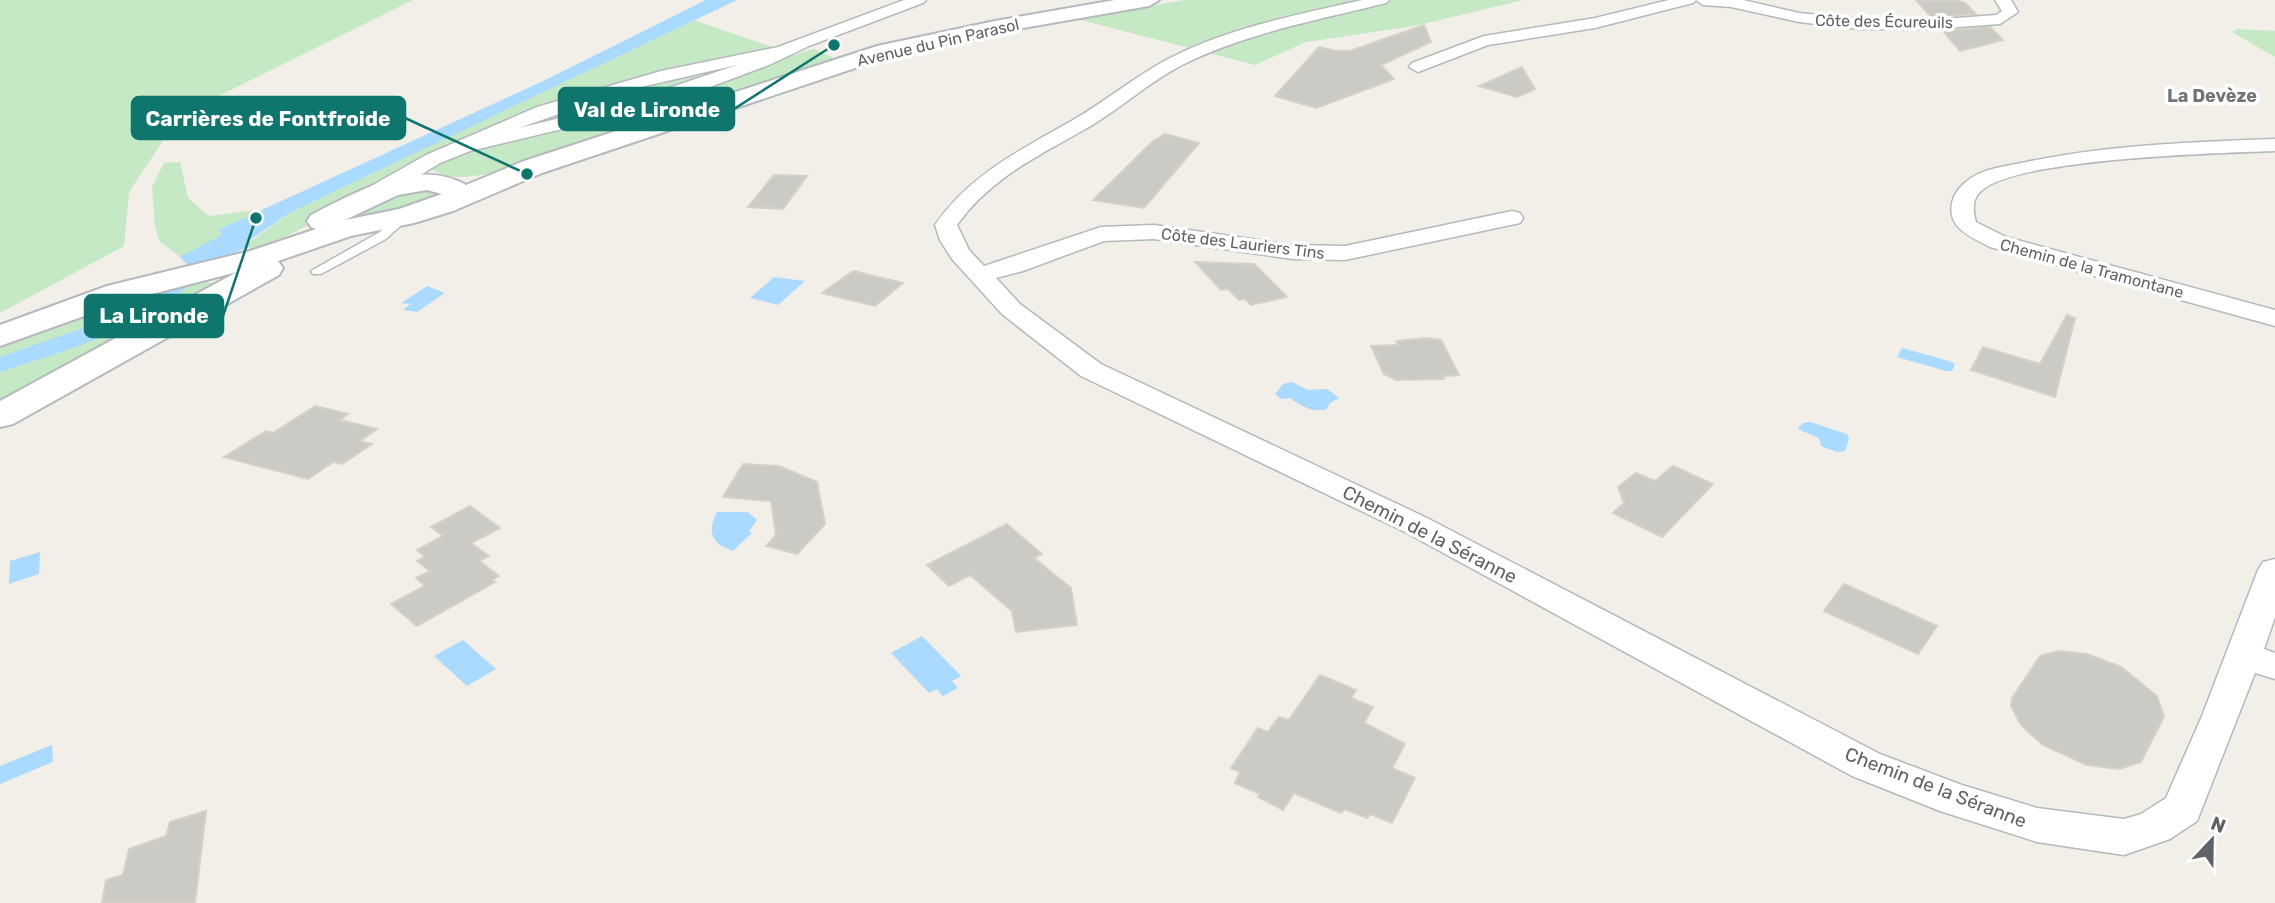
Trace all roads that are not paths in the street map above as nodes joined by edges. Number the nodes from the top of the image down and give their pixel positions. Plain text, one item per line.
1 (918, 0) edge
2 (1149, 0) edge
3 (1381, 0) edge
4 (1688, 0) edge
5 (1703, 0) edge
6 (2003, 0) edge
7 (1418, 67) dead end
8 (2275, 145) edge
9 (431, 184) junction
10 (386, 211) junction
11 (1512, 218) dead end
12 (308, 235) junction
13 (317, 271) dead end
14 (225, 273) junction
15 (978, 275) junction
16 (2275, 318) edge
17 (0, 336) edge
18 (0, 416) edge
19 (2275, 570) edge
20 (2259, 661) edge

1 - 9 street
2 - 9 street, Avenue du Pin Parasol
3 - 15 street, Chemin de la Séranne
4 - 7 street
5 - 6 street, Côte des Écureuils
8 - 16 street, Chemin de la Tramontane
9 - 10 street
9 - 10 street
10 - 12 street
10 - 12 street
10 - 13 lane
11 - 15 street, Côte des Lauriers Tins
12 - 14 street
12 - 14 street
14 - 17 street
14 - 18 street
15 - 20 street, Chemin de la Séranne
19 - 20 street, Chemin de la Séranne

